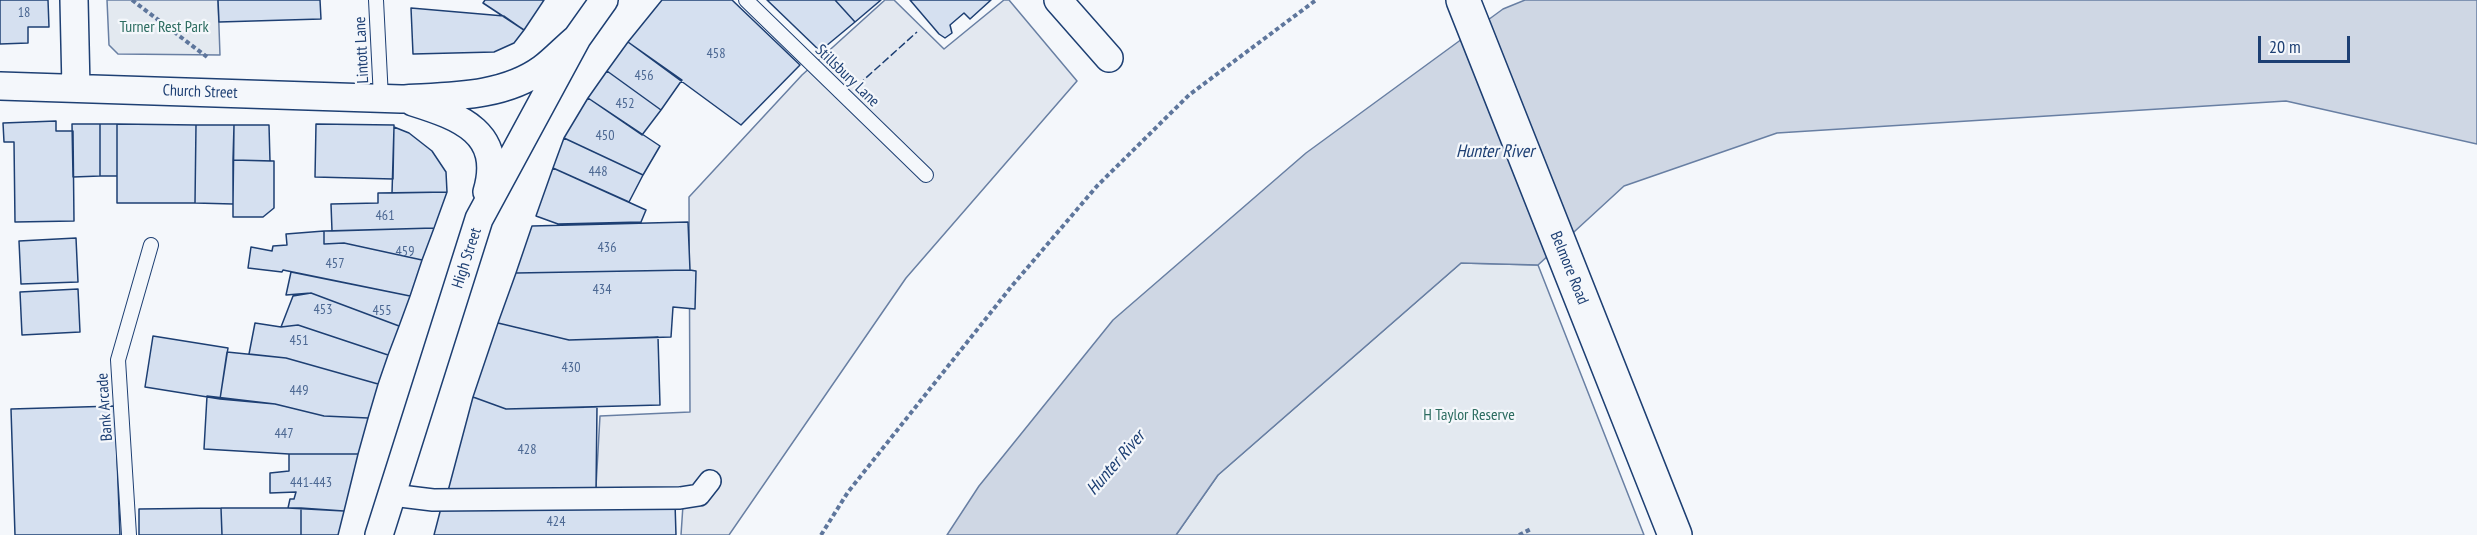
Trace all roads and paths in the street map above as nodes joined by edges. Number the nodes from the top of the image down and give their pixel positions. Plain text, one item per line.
1 (74, 0) edge
2 (132, 0) edge
3 (376, 0) edge
4 (746, 0) edge
5 (1058, 0) edge
6 (1316, 0) edge
7 (1463, 0) edge
8 (603, 1) edge
9 (577, 38) junction
10 (207, 57) dead end
11 (1109, 58) dead end
12 (0, 86) edge
13 (76, 88) junction
14 (391, 98) junction
15 (926, 175) dead end
16 (479, 219) junction
17 (151, 245) dead end
18 (710, 481) dead end
19 (392, 495) junction
20 (1531, 529) dead end
21 (129, 535) edge
22 (379, 535) edge
23 (821, 535) edge
24 (1519, 535) edge
25 (1675, 535) edge

1 - 13 street
2 - 10 path
3 - 14 lane, Lintott Lane
4 - 15 lane, Stillsbury Lane
5 - 11 street
6 - 23 path
7 - 25 main road, Belmore Road
8 - 9 street, High Street
9 - 14 street, Church Street
9 - 16 street, High Street
12 - 13 street, Church Street
13 - 14 street, Church Street
14 - 16 street, Church Street
16 - 19 street, High Street
17 - 21 lane, Bank Arcade
18 - 19 street
19 - 22 street, High Street
20 - 24 path

